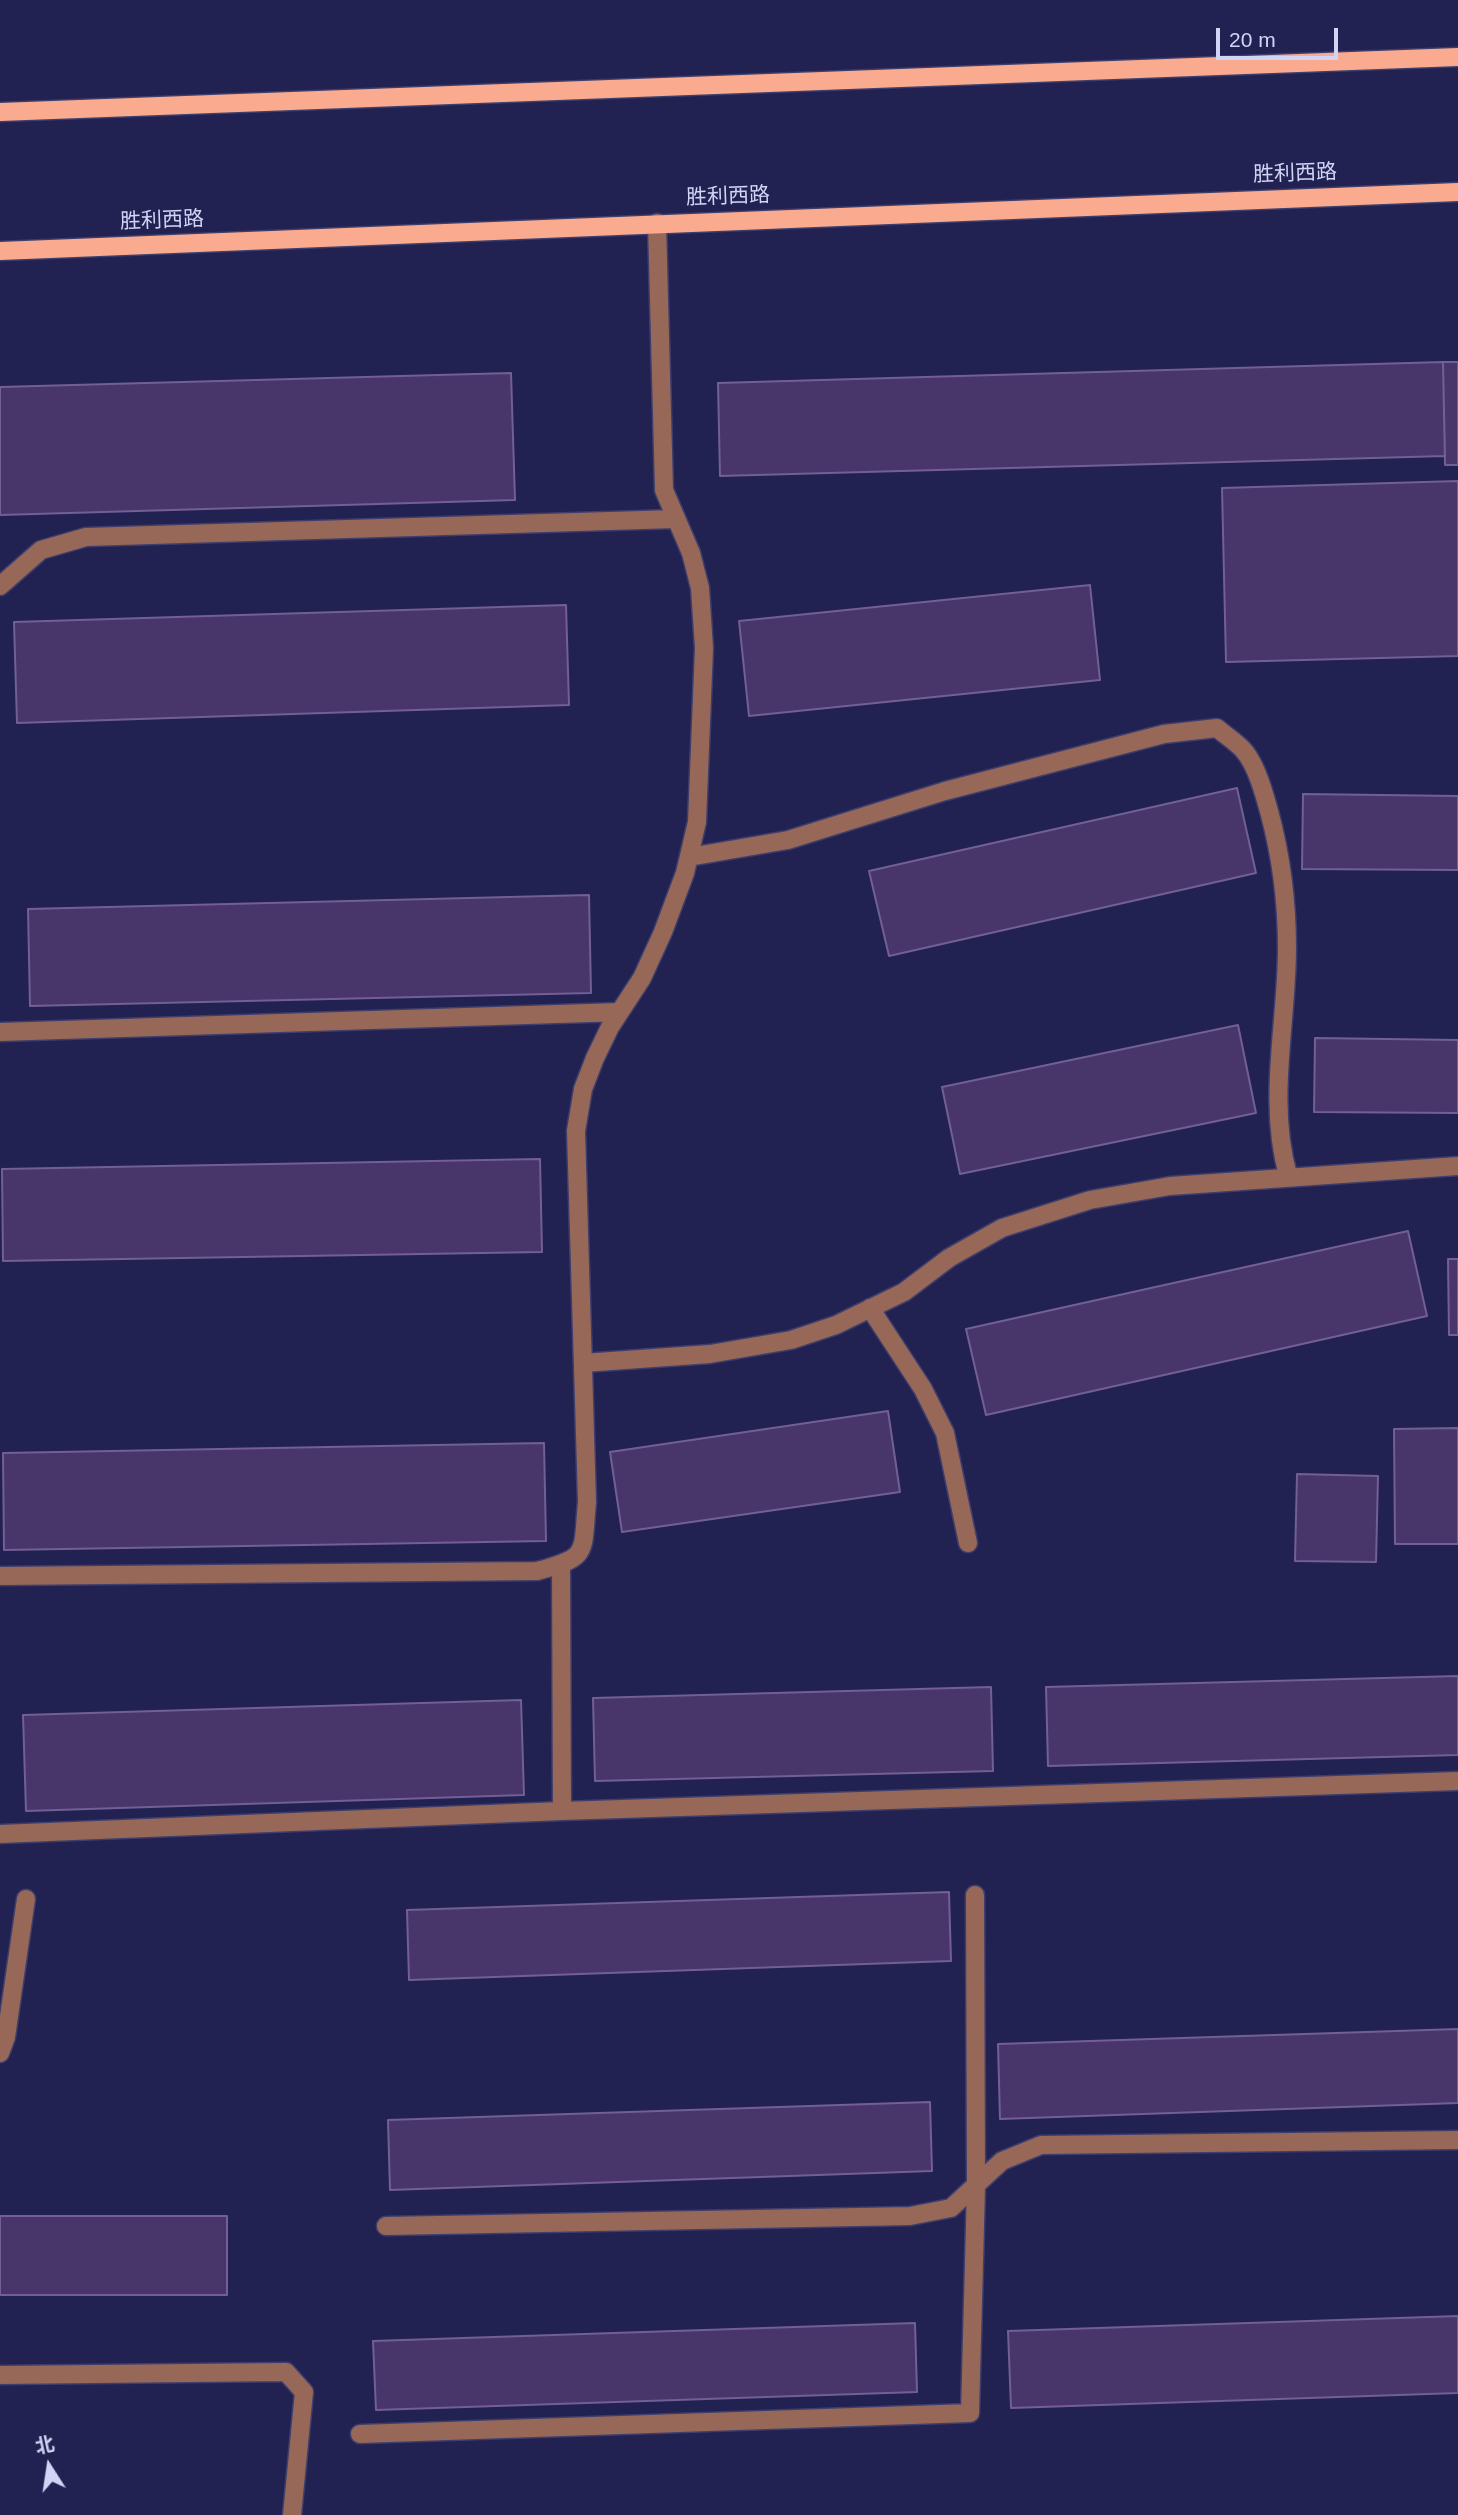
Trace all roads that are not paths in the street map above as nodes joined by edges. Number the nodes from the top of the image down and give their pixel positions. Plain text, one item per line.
1 (1458, 57) edge
2 (0, 111) edge
3 (1458, 192) edge
4 (657, 223) junction
5 (0, 251) edge
6 (674, 519) junction
7 (0, 586) edge
8 (689, 857) junction
9 (620, 1012) junction
10 (0, 1031) edge
11 (1458, 1166) edge
12 (1287, 1175) junction
13 (870, 1308) junction
14 (583, 1363) junction
15 (968, 1543) dead end
16 (561, 1565) junction
17 (0, 1576) edge
18 (1458, 1781) edge
19 (562, 1811) junction
20 (0, 1834) edge
21 (975, 1895) dead end
22 (26, 1899) dead end
23 (0, 2053) edge
24 (1458, 2140) edge
25 (976, 2187) junction
26 (386, 2226) dead end
27 (0, 2375) edge
28 (360, 2434) dead end
29 (292, 2515) edge

1 - 2 main road
3 - 4 main road, 胜利西路
4 - 5 main road, 胜利西路
4 - 6 lane
6 - 7 lane
6 - 8 lane
8 - 9 lane
8 - 12 lane
9 - 10 lane
9 - 14 lane
11 - 12 lane
12 - 13 lane
13 - 14 lane
13 - 15 lane
14 - 16 lane
16 - 17 lane
16 - 19 lane
18 - 19 lane
19 - 20 lane
21 - 25 lane
22 - 23 lane
24 - 25 lane
25 - 26 lane
25 - 28 lane
27 - 29 lane

